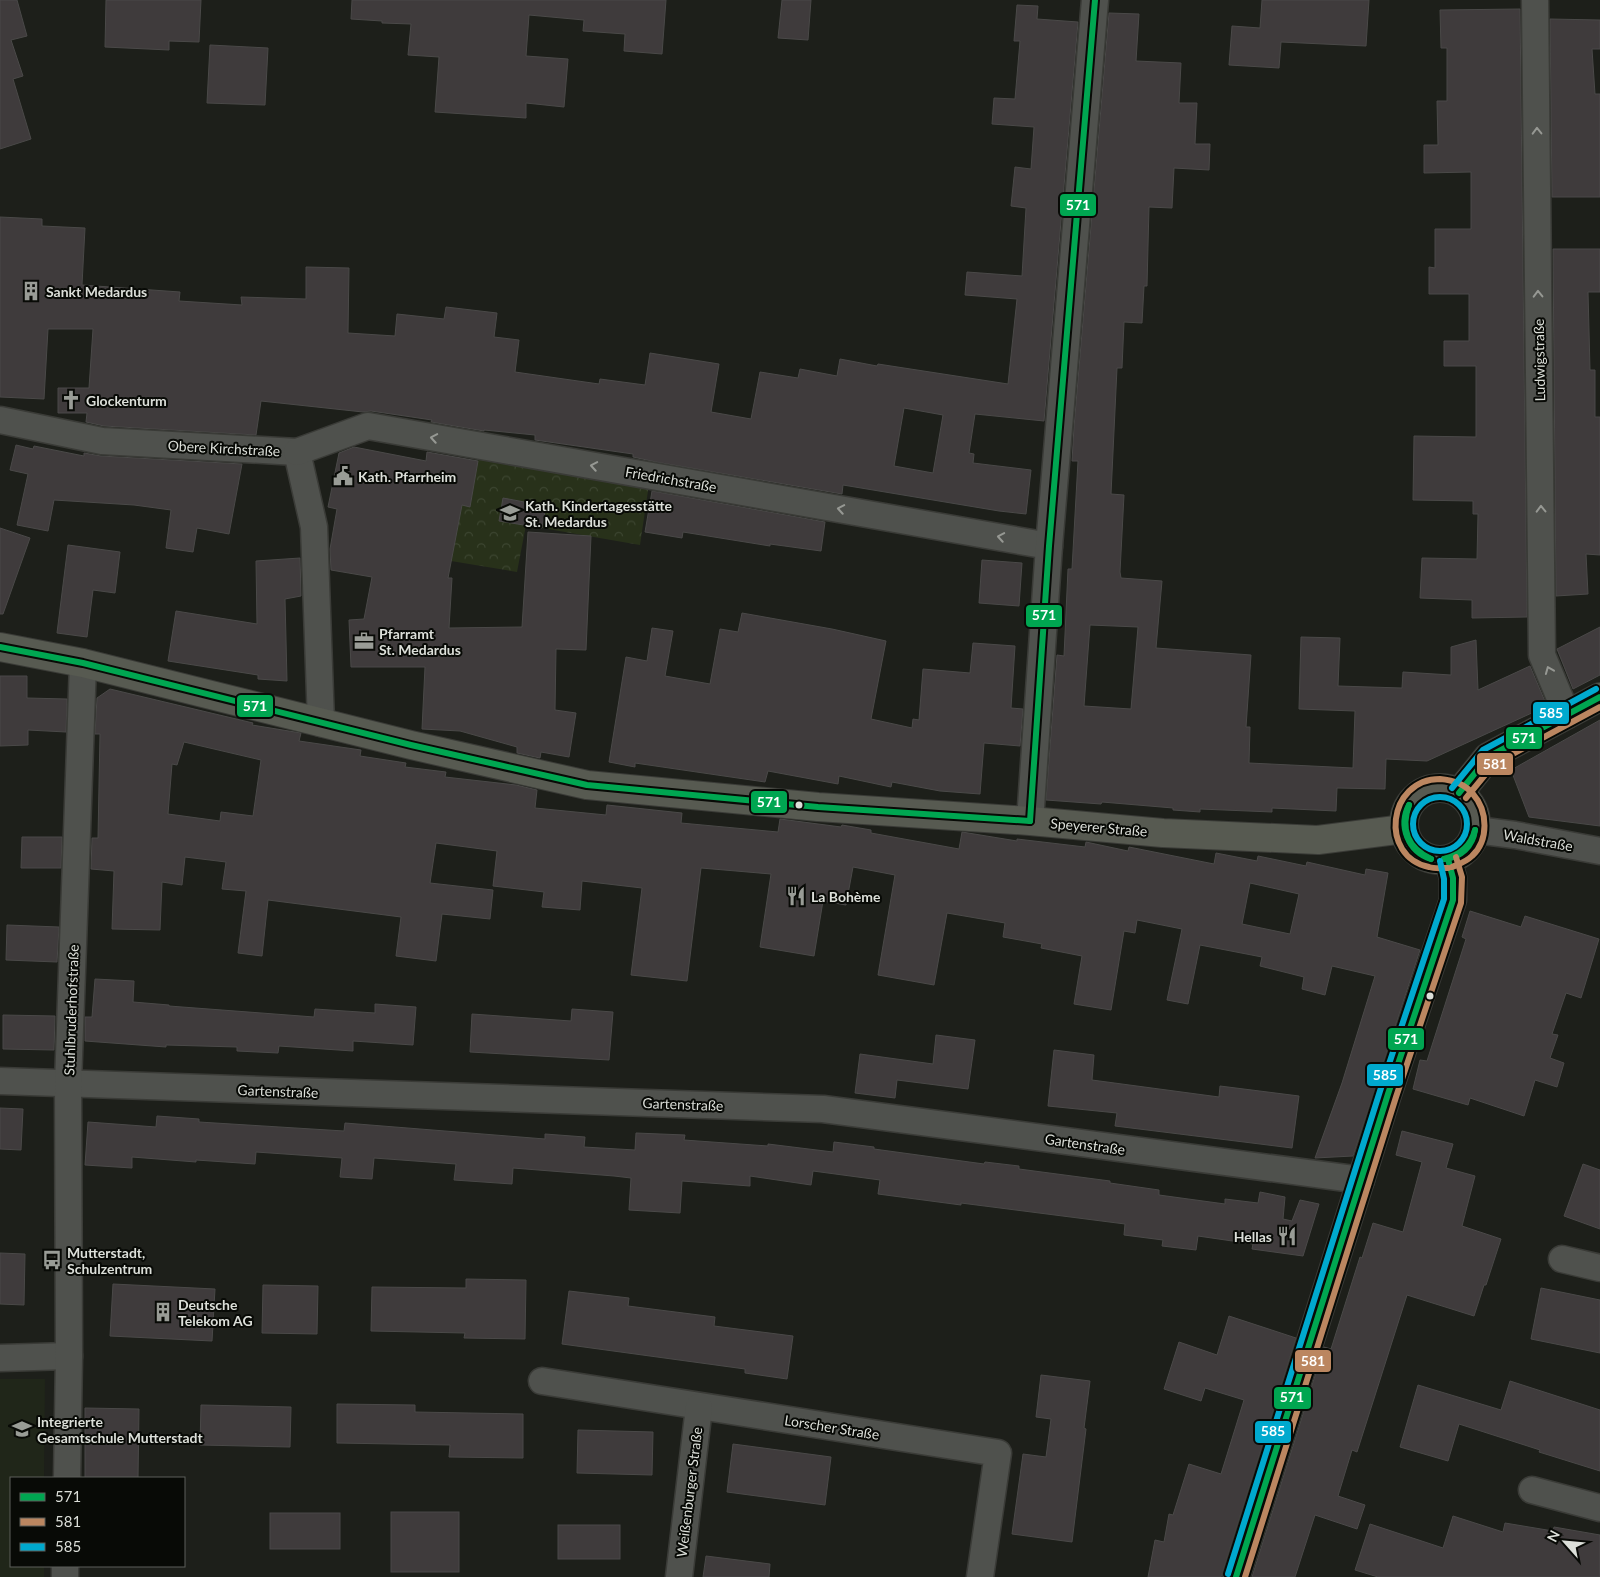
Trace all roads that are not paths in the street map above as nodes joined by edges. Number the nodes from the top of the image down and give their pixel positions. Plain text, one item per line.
1 (1094, 0) edge
2 (1535, 0) edge
3 (0, 420) edge
4 (297, 452) junction
5 (1049, 546) junction
6 (0, 646) edge
7 (83, 663) junction
8 (1600, 697) edge
9 (1567, 715) junction
10 (321, 723) junction
11 (1459, 793) junction
12 (1030, 821) junction
13 (1404, 829) junction
14 (1476, 830) junction
15 (1600, 851) edge
16 (1448, 859) junction
17 (0, 1081) edge
18 (68, 1084) junction
19 (1361, 1180) junction
20 (1562, 1259) dead end
21 (1600, 1268) edge
22 (69, 1356) junction
23 (0, 1358) edge
24 (542, 1381) dead end
25 (699, 1407) junction
26 (67, 1477) edge
27 (1532, 1490) dead end
28 (1600, 1508) edge
29 (679, 1577) edge
30 (980, 1577) edge
31 (1236, 1577) edge

1 - 5 street
9 -> 2 street, Ludwigstraße
3 - 4 street, Obere Kirchstraße
5 -> 4 street, Friedrichstraße
4 - 10 street, Obere Kirchstraße
5 - 12 street
6 - 7 main road, Speyerer Straße
7 - 10 main road, Speyerer Straße
7 - 18 street, Stuhlbruderhofstraße
8 - 9 main road
9 - 11 main road
10 - 12 main road, Speyerer Straße
11 - 13 main road
11 - 14 main road
12 - 13 main road, Speyerer Straße
13 - 16 main road
14 - 15 street, Waldstraße
14 - 16 main road
16 - 19 street
17 - 18 street, Gartenstraße
18 - 19 street, Gartenstraße
18 - 22 street, Stuhlbruderhofstraße
19 - 31 street
20 - 21 street
22 - 23 street
22 - 26 street, Stuhlbruderhofstraße
24 - 25 street, Lorscher Straße
25 - 29 street, Weißenburger Straße
25 - 30 street, Lorscher Straße
27 - 28 street

